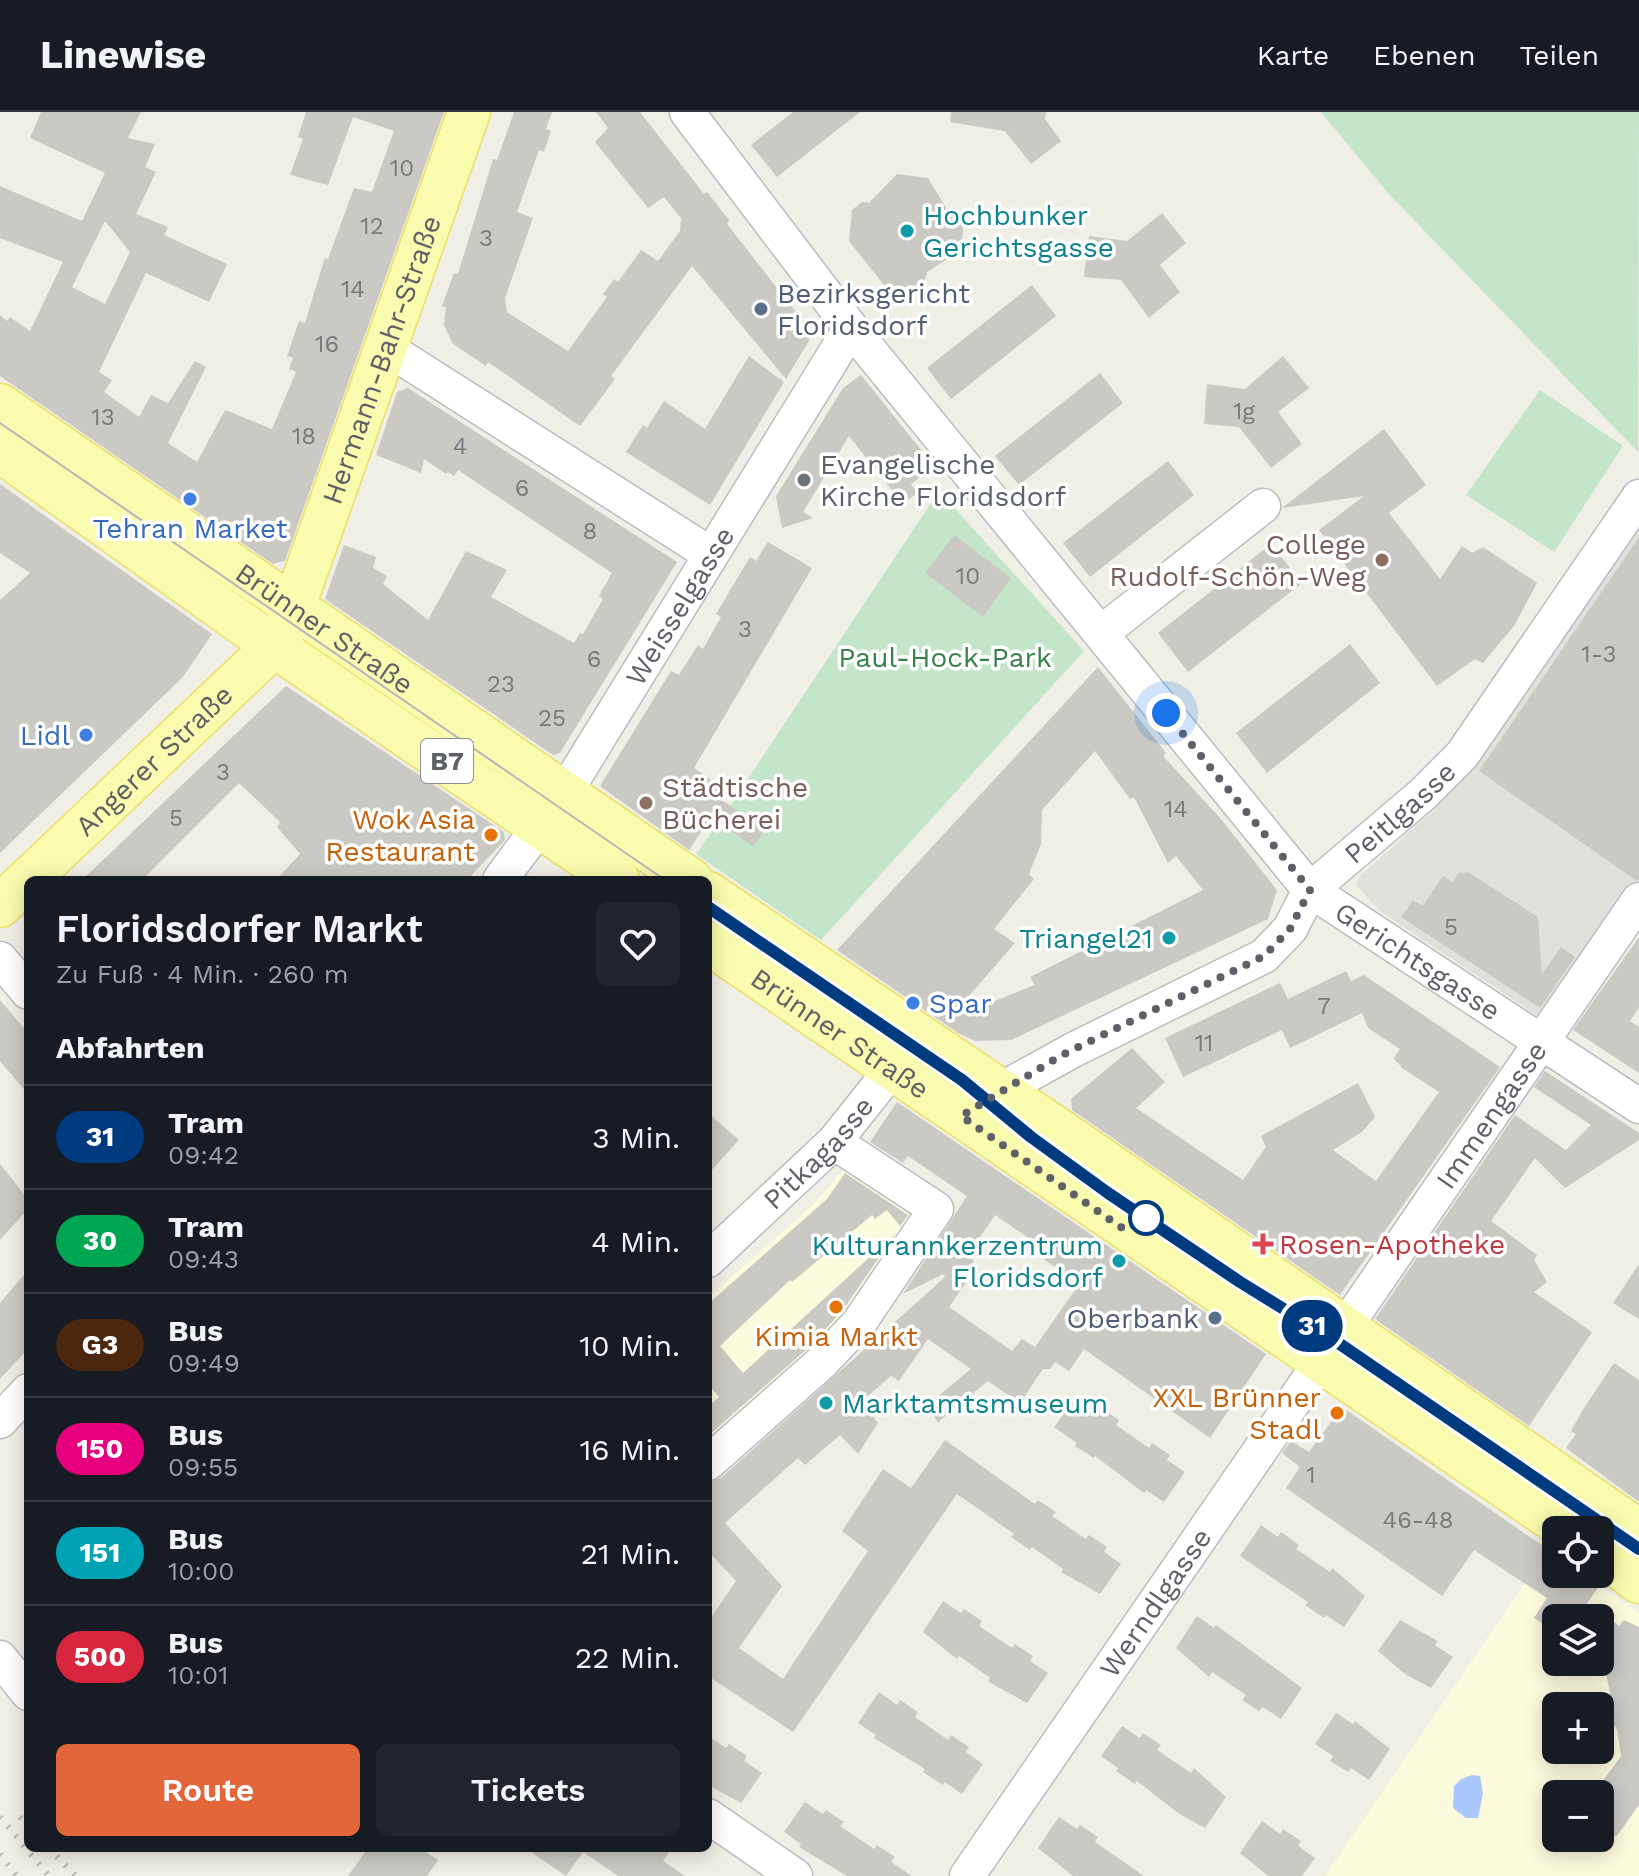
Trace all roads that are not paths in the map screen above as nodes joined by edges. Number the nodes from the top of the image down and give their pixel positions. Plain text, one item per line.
1 (469, 112) edge
2 (687, 112) edge
3 (851, 328) junction
4 (385, 347) junction
5 (0, 405) edge
6 (0, 451) edge
7 (1639, 497) edge
8 (1263, 506) dead end
9 (710, 554) junction
10 (295, 607) junction
11 (1101, 633) junction
12 (274, 646) junction
13 (565, 792) junction
14 (542, 827) junction
15 (32, 876) edge
16 (503, 876) edge
17 (612, 876) edge
18 (685, 876) edge
19 (24, 883) edge
20 (1310, 890) junction
21 (712, 896) edge
22 (1639, 900) edge
23 (0, 906) edge
24 (712, 946) edge
25 (0, 959) edge
26 (24, 987) edge
27 (914, 1033) junction
28 (1539, 1040) junction
29 (891, 1067) junction
30 (999, 1090) junction
31 (1639, 1106) edge
32 (961, 1116) junction
33 (834, 1142) junction
34 (712, 1256) edge
35 (1330, 1345) junction
36 (24, 1395) edge
37 (0, 1421) edge
38 (712, 1459) edge
39 (1550, 1516) edge
40 (1639, 1531) edge
41 (1614, 1563) edge
42 (1639, 1582) edge
43 (0, 1658) edge
44 (24, 1688) edge
45 (712, 1819) edge
46 (795, 1876) edge
47 (967, 1876) edge

1 - 4 main road, Hermann-Bahr-Straße
2 - 3 street, Gerichtsgasse
3 - 9 street, Weisselgasse
3 - 11 street, Gerichtsgasse
4 - 9 street
4 - 10 main road, Hermann-Bahr-Straße
5 - 10 main road, Brünner Straße / B7
6 - 12 main road, Brünner Straße / B7
7 - 20 street, Peitlgasse
8 - 11 street
9 - 13 street, Weisselgasse
10 - 12 main road, Angerer Straße
10 - 13 main road, Brünner Straße / B7
11 - 20 street, Gerichtsgasse
12 - 14 main road, Brünner Straße / B7
12 - 15 main road, Angerer Straße
13 - 14 street, Weisselgasse
13 - 18 main road, Brünner Straße / B7
14 - 16 street, Weisselgasse
14 - 17 main road, Brünner Straße / B7
19 - 23 main road, Angerer Straße
20 - 28 street, Gerichtsgasse
20 - 30 street, Peitlgasse
21 - 27 main road, Brünner Straße
22 - 28 street, Immengasse
24 - 29 main road, Brünner Straße
25 - 26 street
27 - 29 street, Pitkagasse
27 - 30 main road, Brünner Straße
28 - 31 street, Gerichtsgasse
28 - 35 street, Immengasse
29 - 32 main road, Brünner Straße
29 - 33 street, Pitkagasse
30 - 32 street, Peitlgasse
30 - 35 main road, Brünner Straße
32 - 35 main road, Brünner Straße
33 - 34 street, Pitkagasse
33 - 38 street
35 - 39 main road, Brünner Straße
35 - 40 main road, Brünner Straße
35 - 47 street, Werndlgasse
36 - 37 street
41 - 42 main road
43 - 44 street
45 - 46 street

